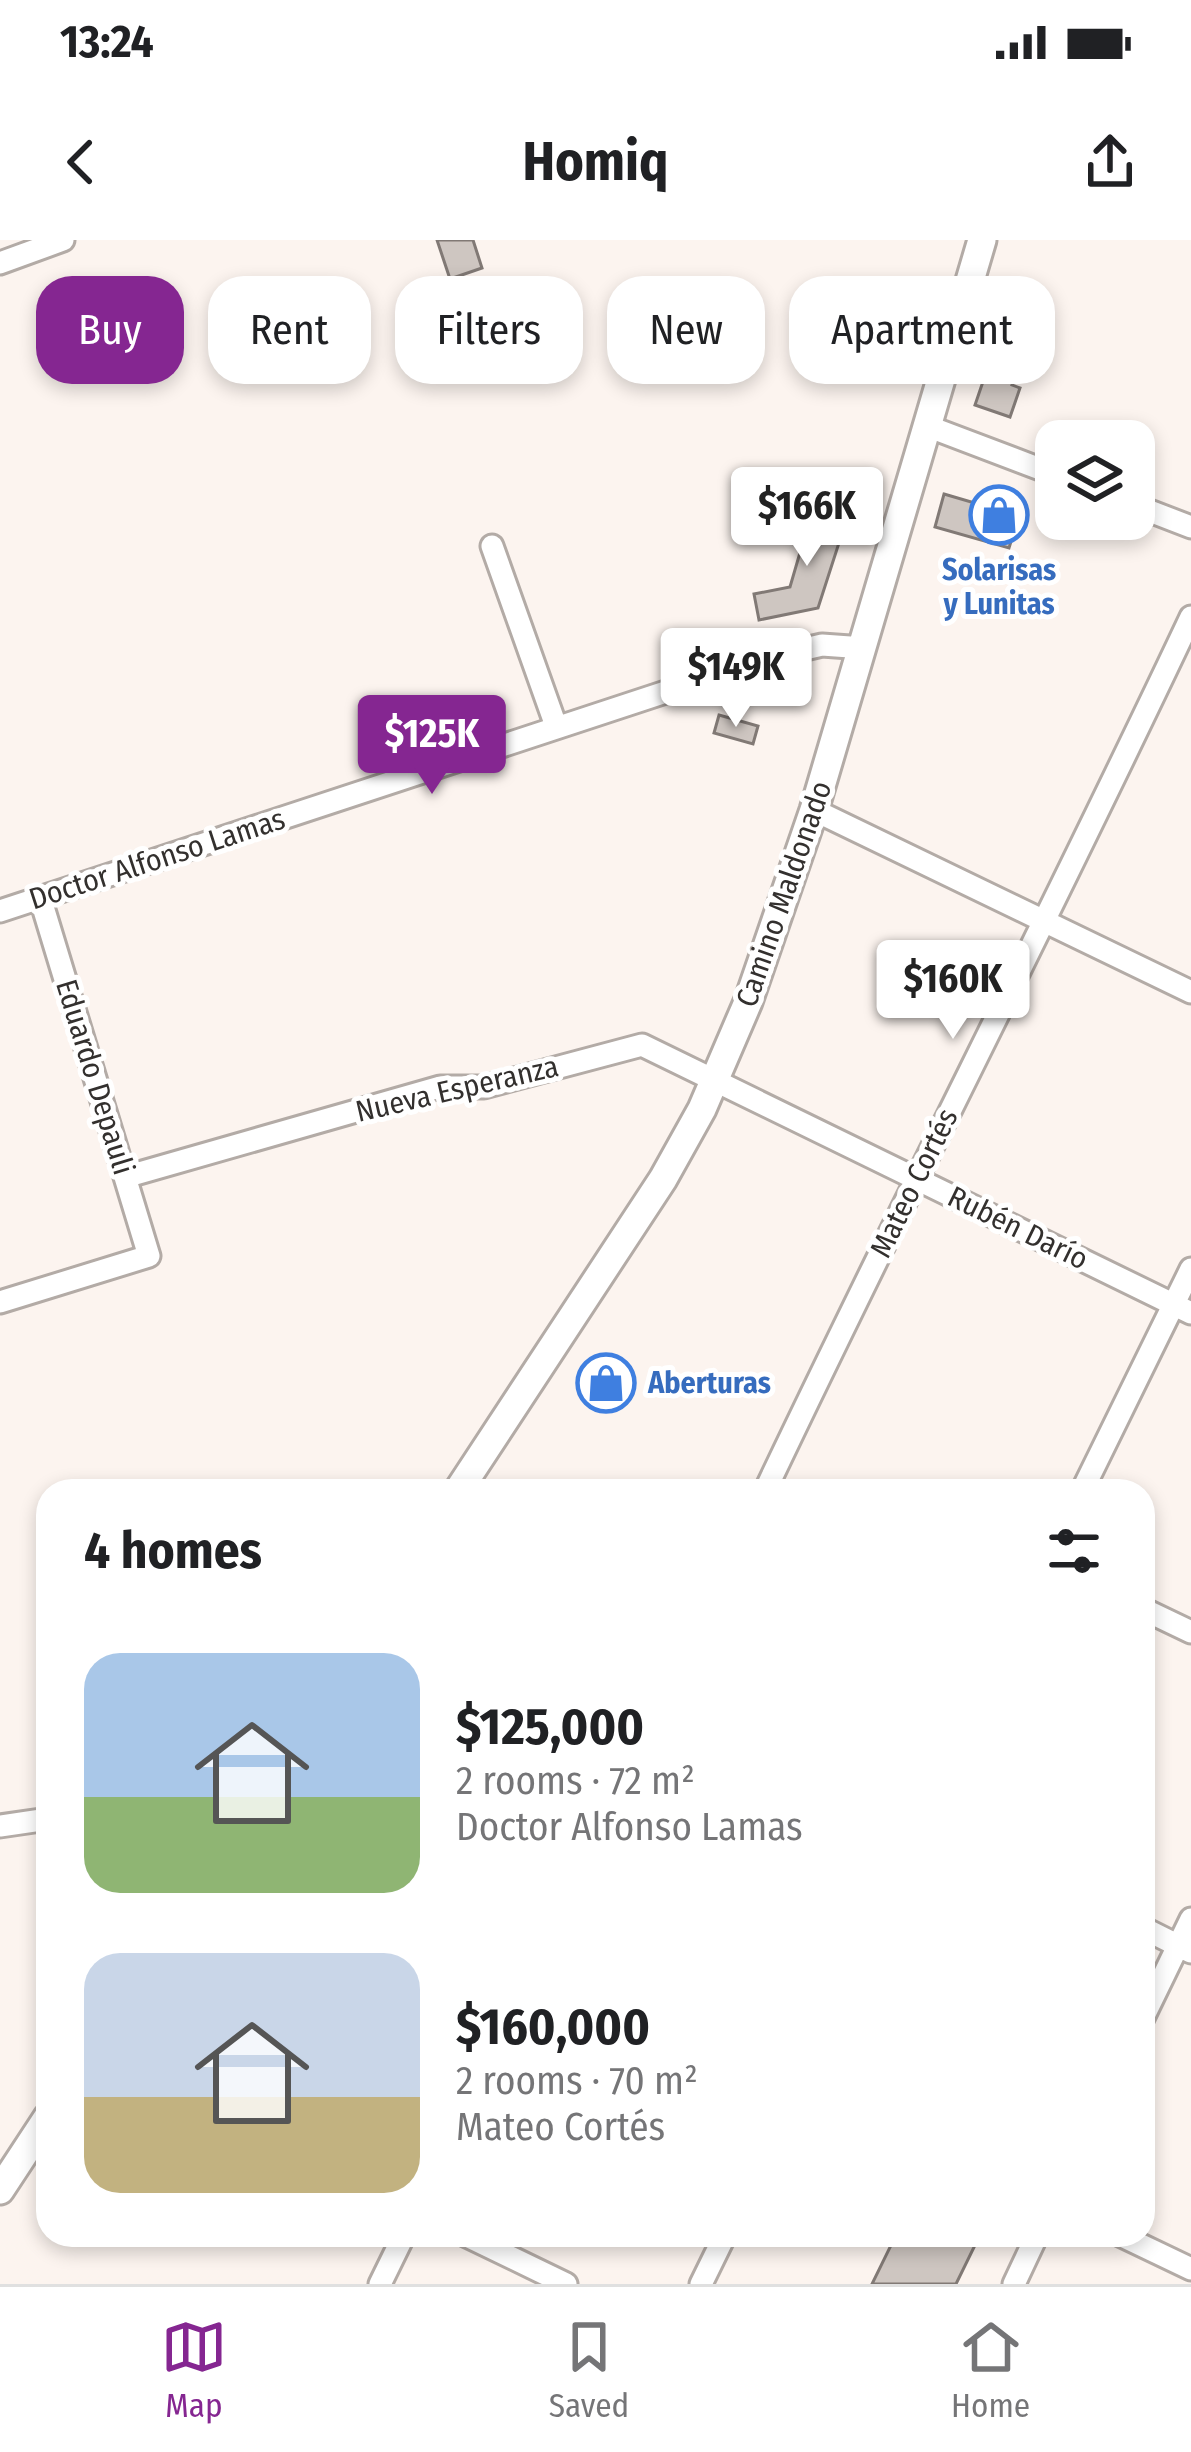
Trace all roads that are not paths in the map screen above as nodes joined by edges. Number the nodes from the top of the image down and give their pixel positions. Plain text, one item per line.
1 (63, 240) edge
2 (982, 240) edge
3 (0, 263) edge
4 (927, 426) junction
5 (1035, 468) edge
6 (1155, 513) edge
7 (1191, 527) edge
8 (492, 546) dead end
9 (1191, 616) edge
10 (864, 648) junction
11 (556, 726) junction
12 (814, 810) junction
13 (40, 897) junction
14 (0, 911) edge
15 (1047, 922) junction
16 (1191, 992) edge
17 (714, 1082) junction
18 (125, 1177) junction
19 (914, 1177) junction
20 (1191, 1269) edge
21 (0, 1302) edge
22 (1182, 1309) edge
23 (466, 1479) edge
24 (771, 1479) edge
25 (1089, 1479) edge
26 (1155, 1615) edge
27 (1191, 1632) edge
28 (36, 1821) edge
29 (0, 1826) edge
30 (1191, 1919) edge
31 (1155, 1934) edge
32 (1185, 1948) edge
33 (1155, 1998) edge
34 (36, 2135) edge
35 (0, 2189) edge
36 (398, 2247) edge
37 (490, 2247) edge
38 (719, 2247) edge
39 (1031, 2247) edge
40 (1144, 2247) edge
41 (1191, 2270) edge
42 (380, 2284) edge
43 (566, 2284) edge
44 (701, 2284) edge
45 (1014, 2284) edge

1 - 3 street
2 - 4 main road, Camino Maldonado
4 - 5 street
4 - 10 main road, Camino Maldonado
6 - 7 street
8 - 11 street
9 - 15 street, Mateo Cortés
10 - 11 street, Doctor Alfonso Lamas
10 - 12 main road, Camino Maldonado
11 - 13 street, Doctor Alfonso Lamas
12 - 15 street
12 - 17 main road, Camino Maldonado
13 - 14 street, Doctor Alfonso Lamas
13 - 18 street, Eduardo Depauli
15 - 16 street
15 - 19 street, Mateo Cortés
17 - 18 street, Nueva Esperanza
17 - 19 street, Rubén Darío
17 - 23 main road, Camino Maldonado
18 - 21 street, Eduardo Depauli
19 - 22 street, Rubén Darío
19 - 24 street, Mateo Cortés
20 - 22 street
22 - 25 street
26 - 27 street
28 - 29 street
30 - 32 street
31 - 32 street
32 - 33 street
34 - 35 main road
36 - 42 street
37 - 43 street
38 - 44 street
39 - 45 street
40 - 41 street

